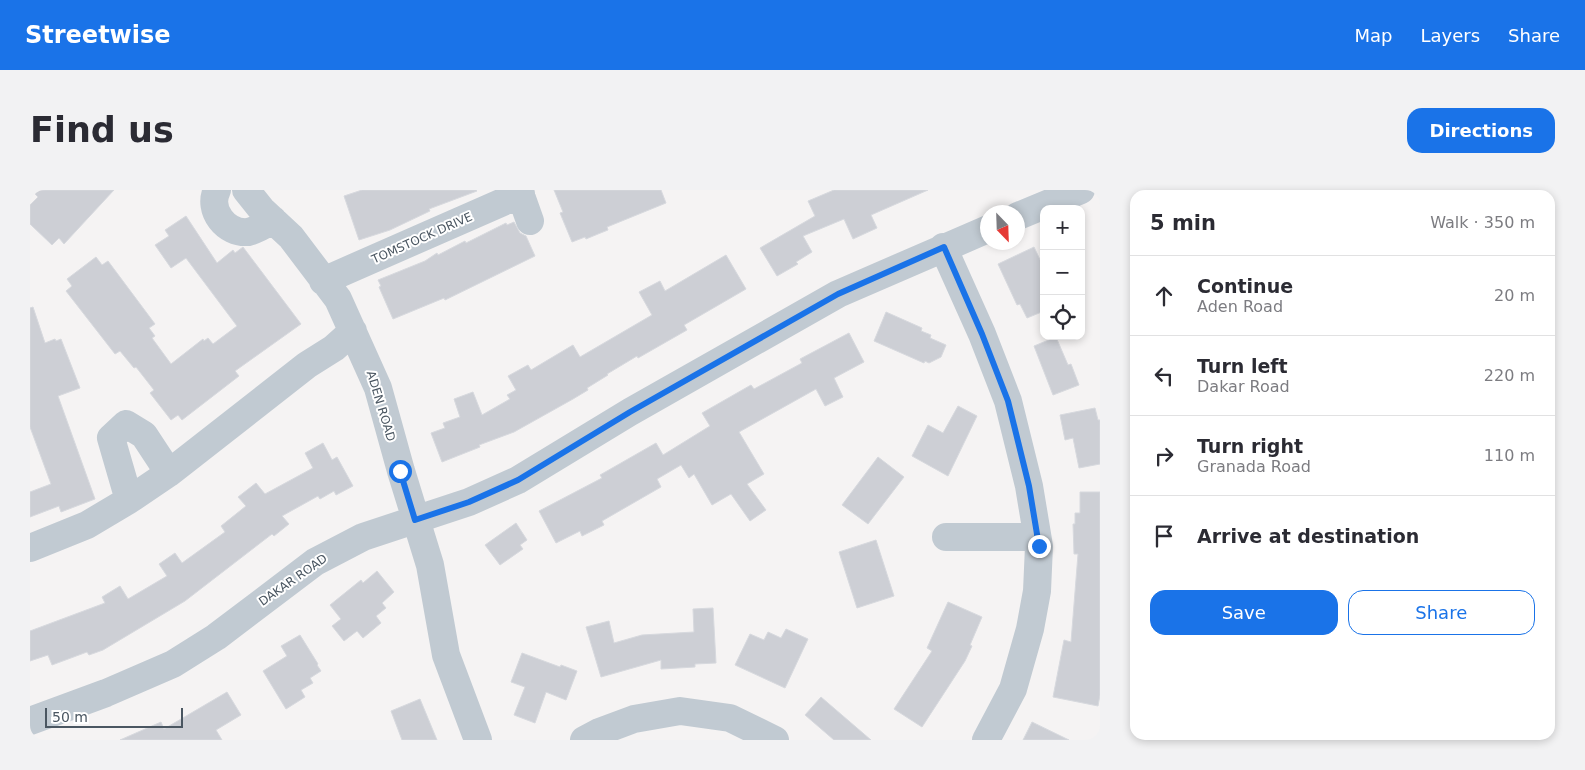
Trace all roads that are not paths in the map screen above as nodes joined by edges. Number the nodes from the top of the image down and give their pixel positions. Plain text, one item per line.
1 (217, 190) edge
2 (246, 190) edge
3 (1081, 190) edge
4 (520, 192) edge
5 (1025, 213) edge
6 (273, 220) junction
7 (530, 221) dead end
8 (980, 232) edge
9 (944, 247) junction
10 (323, 281) junction
11 (353, 332) junction
12 (168, 472) junction
13 (129, 500) junction
14 (415, 520) junction
15 (946, 537) dead end
16 (1037, 537) junction
17 (30, 548) edge
18 (30, 721) edge
19 (478, 740) edge
20 (584, 740) edge
21 (775, 740) edge
22 (986, 740) edge

1 - 6 street
2 - 6 street, ADEN ROAD
3 - 5 street
4 - 7 street
4 - 10 street, TOMSTOCK DRIVE
6 - 10 street, ADEN ROAD
8 - 9 street, DAKAR ROAD
9 - 14 street, DAKAR ROAD
9 - 16 street
10 - 11 street, ADEN ROAD
11 - 12 street
11 - 14 street, ADEN ROAD
12 - 13 street
12 - 13 street
13 - 17 street
14 - 18 street, DAKAR ROAD
14 - 19 street, ADEN ROAD
15 - 16 street
16 - 22 street
20 - 21 street

